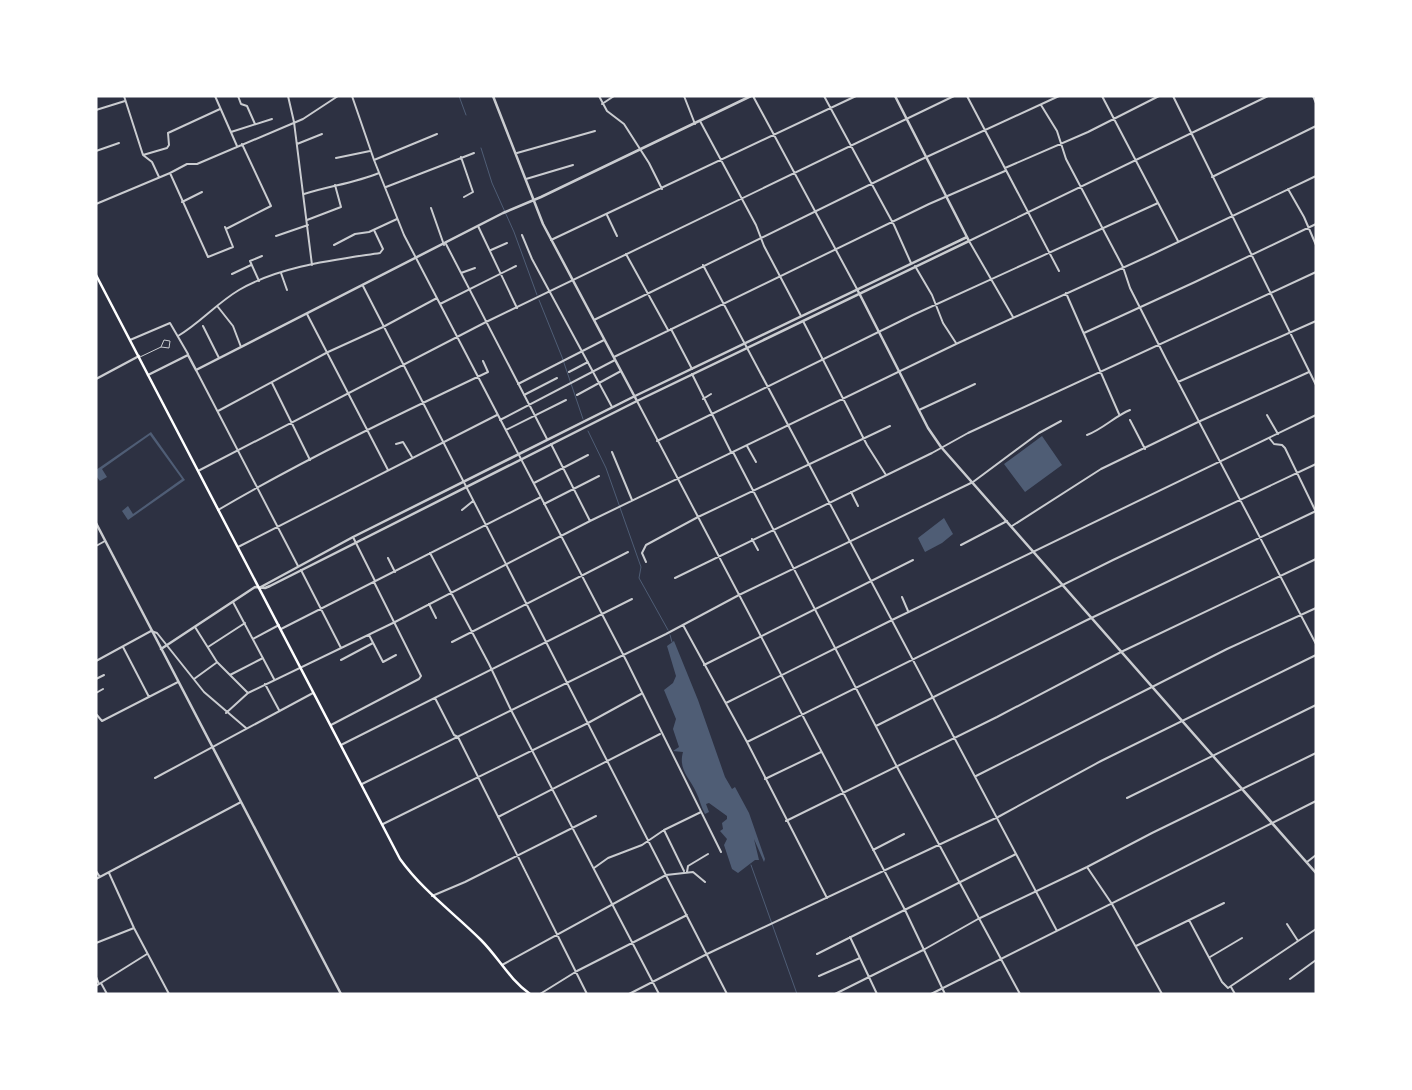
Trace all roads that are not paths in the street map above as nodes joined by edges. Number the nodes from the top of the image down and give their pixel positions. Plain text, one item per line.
1 (124, 96) edge
2 (215, 96) edge
3 (238, 96) edge
4 (288, 96) edge
5 (338, 96) edge
6 (352, 96) edge
7 (493, 96) edge
8 (599, 96) edge
9 (614, 96) edge
10 (684, 96) edge
11 (752, 96) edge
12 (824, 96) edge
13 (856, 96) edge
14 (895, 96) edge
15 (954, 96) edge
16 (967, 96) edge
17 (1059, 96) edge
18 (1102, 96) edge
19 (1159, 96) edge
20 (1173, 96) edge
21 (1268, 96) edge
22 (1313, 96) edge
23 (125, 102) junction
24 (1316, 103) edge
25 (602, 104) junction
26 (1040, 105) junction
27 (220, 109) junction
28 (831, 109) junction
29 (96, 110) edge
30 (908, 119) junction
31 (1114, 119) junction
32 (272, 120) dead end
33 (700, 121) junction
34 (294, 122) junction
35 (255, 124) junction
36 (695, 124) junction
37 (1316, 126) edge
38 (595, 131) dead end
39 (985, 131) junction
40 (231, 132) junction
41 (322, 134) dead end
42 (437, 134) dead end
43 (1192, 134) junction
44 (775, 135) junction
45 (120, 143) dead end
46 (242, 144) junction
47 (297, 144) junction
48 (1060, 144) junction
49 (237, 146) junction
50 (850, 147) junction
51 (640, 150) junction
52 (370, 151) junction
53 (96, 152) edge
54 (474, 153) dead end
55 (516, 153) junction
56 (143, 155) junction
57 (461, 157) junction
58 (927, 157) junction
59 (336, 158) dead end
60 (374, 160) junction
61 (721, 160) junction
62 (1135, 160) junction
63 (573, 165) dead end
64 (1005, 169) junction
65 (170, 173) junction
66 (794, 173) junction
67 (379, 174) junction
68 (1316, 176) edge
69 (159, 177) junction
70 (1212, 177) junction
71 (526, 178) junction
72 (335, 184) junction
73 (871, 184) junction
74 (1080, 186) junction
75 (386, 187) junction
76 (662, 189) junction
77 (1288, 189) junction
78 (202, 192) dead end
79 (304, 194) junction
80 (464, 197) dead end
81 (946, 197) junction
82 (741, 199) junction
83 (534, 200) junction
84 (182, 202) junction
85 (1158, 203) junction
86 (96, 204) edge
87 (431, 208) dead end
88 (1027, 211) junction
89 (814, 213) junction
90 (607, 215) junction
91 (1232, 216) junction
92 (307, 220) junction
93 (397, 220) junction
94 (891, 224) junction
95 (1316, 224) edge
96 (308, 225) junction
97 (478, 226) junction
98 (1102, 227) junction
99 (1309, 228) junction
100 (374, 230) junction
101 (522, 235) dead end
102 (276, 236) dead end
103 (617, 236) dead end
104 (761, 238) junction
105 (968, 239) junction
106 (551, 240) junction
107 (1178, 241) junction
108 (507, 243) dead end
109 (445, 244) junction
110 (334, 245) dead end
111 (1316, 245) edge
112 (491, 250) junction
113 (835, 250) junction
114 (626, 254) junction
115 (1050, 254) junction
116 (262, 256) dead end
117 (1251, 256) junction
118 (416, 259) junction
119 (911, 262) junction
120 (252, 265) junction
121 (312, 265) junction
122 (703, 265) junction
123 (516, 266) dead end
124 (915, 266) junction
125 (1123, 267) junction
126 (475, 268) dead end
127 (1059, 271) dead end
128 (1316, 272) edge
129 (282, 273) junction
130 (461, 273) junction
131 (502, 273) junction
132 (232, 274) dead end
133 (96, 275) edge
134 (780, 277) junction
135 (573, 280) junction
136 (992, 280) junction
137 (259, 281) junction
138 (363, 286) junction
139 (469, 288) junction
140 (857, 289) junction
141 (287, 290) dead end
142 (550, 292) junction
143 (648, 292) junction
144 (859, 293) junction
145 (1066, 293) junction
146 (1270, 295) junction
147 (437, 298) junction
148 (724, 303) junction
149 (440, 304) junction
150 (935, 306) junction
151 (1139, 306) junction
152 (218, 307) junction
153 (517, 308) junction
154 (306, 314) junction
155 (801, 316) junction
156 (1013, 318) junction
157 (594, 320) junction
158 (803, 320) junction
159 (1316, 321) edge
160 (486, 322) junction
161 (204, 326) dead end
162 (383, 327) junction
163 (669, 330) junction
164 (880, 333) junction
165 (1084, 333) junction
166 (1289, 333) junction
167 (178, 336) junction
168 (458, 337) junction
169 (130, 340) junction
170 (604, 340) junction
171 (746, 342) junction
172 (956, 344) junction
173 (1159, 345) junction
174 (748, 346) junction
175 (161, 347) junction
176 (241, 347) junction
177 (582, 351) junction
178 (328, 352) junction
179 (188, 355) junction
180 (139, 357) junction
181 (219, 358) junction
182 (615, 359) junction
183 (825, 360) junction
184 (482, 361) dead end
185 (588, 362) junction
186 (403, 365) junction
187 (692, 369) junction
188 (196, 370) junction
189 (621, 371) junction
190 (1100, 371) junction
191 (569, 372) dead end
192 (594, 372) junction
193 (899, 372) junction
194 (1309, 372) junction
195 (692, 374) junction
196 (148, 375) junction
197 (478, 376) junction
198 (557, 378) dead end
199 (96, 379) edge
200 (1178, 382) junction
201 (272, 383) junction
202 (599, 383) junction
203 (518, 384) junction
204 (975, 384) dead end
205 (1316, 386) edge
206 (768, 387) junction
207 (348, 392) junction
208 (711, 394) dead end
209 (523, 395) junction
210 (577, 395) dead end
211 (635, 396) junction
212 (703, 398) junction
213 (844, 398) junction
214 (566, 400) dead end
215 (637, 401) junction
216 (422, 403) junction
217 (528, 404) junction
218 (612, 407) junction
219 (919, 410) junction
220 (1130, 410) dead end
221 (218, 411) junction
222 (498, 414) junction
223 (711, 414) junction
224 (1120, 414) junction
225 (534, 415) junction
226 (1267, 415) dead end
227 (1316, 415) edge
228 (292, 420) junction
229 (500, 420) junction
230 (1130, 420) dead end
231 (1061, 421) dead end
232 (1198, 422) junction
233 (789, 425) junction
234 (890, 426) dead end
235 (368, 430) junction
236 (506, 430) junction
237 (1278, 434) junction
238 (1087, 435) dead end
239 (865, 438) junction
240 (1269, 438) junction
241 (547, 440) junction
242 (657, 441) junction
243 (442, 442) junction
244 (396, 444) dead end
245 (551, 444) junction
246 (747, 445) junction
247 (941, 447) junction
248 (237, 449) junction
249 (1145, 449) junction
250 (612, 452) dead end
251 (732, 452) junction
252 (519, 454) junction
253 (588, 455) dead end
254 (412, 457) junction
255 (521, 459) junction
256 (310, 460) junction
257 (1219, 461) junction
258 (756, 462) dead end
259 (809, 464) junction
260 (1316, 464) edge
261 (563, 468) junction
262 (198, 470) junction
263 (388, 470) junction
264 (1296, 472) junction
265 (886, 475) junction
266 (599, 476) dead end
267 (677, 479) junction
268 (975, 481) junction
269 (463, 482) junction
270 (534, 483) junction
271 (466, 486) junction
272 (257, 487) junction
273 (574, 489) junction
274 (754, 490) junction
275 (851, 492) junction
276 (541, 498) junction
277 (632, 500) junction
278 (1240, 500) junction
279 (473, 501) junction
280 (830, 502) junction
281 (544, 504) junction
282 (858, 506) dead end
283 (218, 510) junction
284 (462, 510) dead end
285 (1316, 512) edge
286 (698, 517) junction
287 (590, 521) junction
288 (1007, 521) junction
289 (96, 523) edge
290 (277, 526) junction
291 (487, 526) junction
292 (1011, 526) junction
293 (775, 529) junction
294 (561, 536) junction
295 (353, 537) junction
296 (1260, 538) junction
297 (752, 539) junction
298 (106, 541) junction
299 (355, 542) junction
300 (851, 542) junction
301 (961, 545) dead end
302 (96, 546) edge
303 (238, 547) junction
304 (758, 550) dead end
305 (628, 552) dead end
306 (1033, 552) junction
307 (430, 553) junction
308 (718, 556) junction
309 (388, 558) dead end
310 (1316, 559) edge
311 (913, 560) dead end
312 (646, 562) dead end
313 (507, 564) junction
314 (298, 566) junction
315 (795, 568) junction
316 (301, 570) junction
317 (395, 572) junction
318 (582, 576) junction
319 (1281, 577) junction
320 (676, 578) dead end
321 (374, 581) junction
322 (872, 581) junction
323 (1062, 585) junction
324 (259, 588) junction
325 (450, 593) junction
326 (739, 595) junction
327 (902, 597) dead end
328 (632, 599) dead end
329 (233, 602) junction
330 (527, 603) junction
331 (429, 604) junction
332 (1316, 608) edge
333 (321, 609) junction
334 (815, 609) junction
335 (909, 612) junction
336 (601, 614) junction
337 (1300, 615) junction
338 (436, 618) dead end
339 (1093, 618) junction
340 (892, 620) junction
341 (395, 622) junction
342 (245, 623) junction
343 (683, 624) junction
344 (279, 625) junction
345 (195, 627) junction
346 (281, 629) junction
347 (472, 630) junction
348 (151, 631) junction
349 (369, 635) junction
350 (760, 637) junction
351 (253, 639) junction
352 (452, 642) dead end
353 (546, 642) junction
354 (373, 643) junction
355 (168, 644) junction
356 (1316, 644) edge
357 (123, 647) junction
358 (208, 647) junction
359 (341, 648) junction
360 (836, 648) junction
361 (161, 649) junction
362 (1121, 652) junction
363 (396, 655) dead end
364 (622, 655) junction
365 (1316, 655) edge
366 (263, 658) junction
367 (341, 660) dead end
368 (913, 660) junction
369 (96, 662) edge
370 (217, 662) junction
371 (704, 665) junction
372 (300, 667) junction
373 (492, 669) junction
374 (104, 675) dead end
375 (229, 676) junction
376 (780, 676) junction
377 (96, 679) edge
378 (194, 679) junction
379 (274, 680) junction
380 (568, 681) junction
381 (179, 682) junction
382 (265, 684) junction
383 (856, 687) junction
384 (1153, 687) junction
385 (103, 689) dead end
386 (314, 692) junction
387 (96, 693) edge
388 (248, 693) junction
389 (641, 694) junction
390 (149, 697) junction
391 (435, 698) junction
392 (933, 699) junction
393 (726, 703) junction
394 (1316, 705) edge
395 (279, 710) junction
396 (511, 710) junction
397 (226, 713) junction
398 (96, 714) edge
399 (801, 714) junction
400 (1183, 722) junction
401 (588, 724) junction
402 (331, 725) junction
403 (876, 726) junction
404 (246, 728) junction
405 (661, 734) junction
406 (458, 737) junction
407 (954, 737) junction
408 (747, 742) junction
409 (341, 745) junction
410 (213, 747) junction
411 (533, 751) junction
412 (821, 752) junction
413 (1316, 753) edge
414 (1212, 754) junction
415 (607, 763) junction
416 (896, 765) junction
417 (976, 776) junction
418 (155, 778) dead end
419 (478, 778) junction
420 (765, 780) junction
421 (362, 784) junction
422 (552, 789) junction
423 (1243, 790) junction
424 (842, 792) junction
425 (1127, 798) dead end
426 (1316, 801) edge
427 (241, 802) junction
428 (701, 812) junction
429 (596, 816) dead end
430 (498, 817) junction
431 (998, 817) junction
432 (786, 821) junction
433 (1272, 823) junction
434 (383, 824) junction
435 (573, 828) junction
436 (664, 830) junction
437 (904, 834) dead end
438 (648, 842) junction
439 (941, 844) junction
440 (873, 850) junction
441 (721, 852) dead end
442 (708, 854) dead end
443 (1016, 854) junction
444 (517, 855) junction
445 (1316, 855) edge
446 (1307, 862) junction
447 (1087, 867) junction
448 (594, 868) junction
449 (96, 871) edge
450 (884, 871) junction
451 (685, 872) junction
452 (1316, 872) edge
453 (109, 873) junction
454 (666, 875) junction
455 (100, 877) junction
456 (96, 879) edge
457 (959, 881) junction
458 (705, 882) dead end
459 (1036, 891) junction
460 (432, 896) junction
461 (827, 898) junction
462 (1224, 903) dead end
463 (611, 904) junction
464 (1112, 904) junction
465 (905, 910) junction
466 (688, 914) junction
467 (978, 918) junction
468 (1189, 920) junction
469 (1287, 924) dead end
470 (134, 928) junction
471 (1316, 929) edge
472 (1057, 931) junction
473 (557, 934) junction
474 (850, 938) junction
475 (1242, 938) dead end
476 (1298, 941) junction
477 (96, 943) edge
478 (633, 944) junction
479 (1136, 946) junction
480 (925, 949) junction
481 (147, 954) junction
482 (707, 954) junction
483 (817, 954) dead end
484 (1210, 957) junction
485 (860, 958) junction
486 (1000, 958) junction
487 (1316, 960) edge
488 (502, 965) junction
489 (577, 971) junction
490 (819, 976) dead end
491 (869, 977) junction
492 (96, 978) edge
493 (1290, 979) dead end
494 (653, 982) junction
495 (100, 983) junction
496 (96, 986) edge
497 (1231, 987) junction
498 (942, 988) junction
499 (107, 994) edge
500 (169, 994) edge
501 (341, 994) edge
502 (530, 994) edge
503 (540, 994) edge
504 (587, 994) edge
505 (629, 994) edge
506 (659, 994) edge
507 (727, 994) edge
508 (836, 994) edge
509 (877, 994) edge
510 (931, 994) edge
511 (946, 994) edge
512 (1020, 994) edge
513 (1162, 994) edge
514 (1235, 994) edge

1 - 23 street
2 - 27 street
3 - 35 street
4 - 34 street
5 - 34 street
6 - 52 street
7 - 55 street
8 - 25 street
9 - 25 street
10 - 36 street
11 - 33 street
11 - 44 street
12 - 28 street
13 - 28 street
14 - 30 street
15 - 30 street
16 - 39 street
17 - 26 street
18 - 31 street
19 - 31 street
20 - 43 street
21 - 43 street
22 - 24 street
23 - 29 street
23 - 56 street
25 - 51 street
26 - 39 street
26 - 48 street
27 - 40 street
27 - 56 street
28 - 44 street
28 - 50 street
30 - 50 street
30 - 58 street
31 - 48 street
31 - 62 street
32 - 35 street
33 - 36 street
33 - 61 street
34 - 46 street
34 - 47 street
35 - 40 street
36 - 51 street
37 - 70 street
38 - 55 street
39 - 58 street
39 - 64 street
40 - 49 street
41 - 47 street
42 - 60 street
43 - 62 street
43 - 70 street
44 - 61 street
44 - 66 street
45 - 53 street
46 - 49 street
46 - 84 street
47 - 79 street
48 - 64 street
48 - 74 street
49 - 65 street
50 - 66 street
50 - 73 street
51 - 76 street
51 - 83 street
52 - 59 street
52 - 60 street
54 - 57 street
55 - 71 street
56 - 69 street
57 - 75 street
57 - 80 street
58 - 73 street
58 - 81 street
60 - 67 street
61 - 76 street
61 - 82 street
62 - 74 street
62 - 85 street
63 - 71 street
64 - 81 street
64 - 88 street
65 - 69 street
65 - 84 street
66 - 82 street
66 - 89 street
67 - 72 street
67 - 75 street
68 - 77 street
69 - 86 street
70 - 91 street
71 - 83 street
72 - 79 street
72 - 92 street
73 - 89 street
73 - 94 street
74 - 88 street
74 - 98 street
75 - 93 street
76 - 90 street
77 - 91 street
77 - 99 street
78 - 84 street
79 - 92 street
81 - 94 street
81 - 105 street
82 - 104 street
82 - 114 street
83 - 97 street
83 - 106 street
85 - 98 street
85 - 107 street
87 - 109 street
88 - 105 street
88 - 115 street
89 - 104 street
89 - 113 street
90 - 103 street
90 - 106 street
91 - 107 street
91 - 117 street
92 - 96 street
93 - 100 street
93 - 118 street
94 - 113 street
94 - 119 street
95 - 99 street
96 - 102 street
96 - 121 street
97 - 109 street
97 - 112 street
98 - 115 street
98 - 125 street
99 - 111 street
99 - 117 street
100 - 110 street
100 - 121 street
101 - 142 street
104 - 122 street
104 - 134 street
105 - 119 street
105 - 124 street
105 - 136 street
106 - 135 street
107 - 125 street
108 - 112 street
109 - 118 street
109 - 130 street
112 - 131 street
113 - 134 street
113 - 140 street
114 - 135 street
114 - 143 street
115 - 127 street
115 - 136 street
116 - 120 street
117 - 146 street
117 - 151 street
118 - 138 street
118 - 147 street
119 - 140 street
120 - 132 street
120 - 137 street
121 - 129 street
122 - 143 street
122 - 148 street
123 - 131 street
124 - 144 street
124 - 150 street
125 - 145 street
125 - 151 street
126 - 130 street
128 - 146 street
129 - 137 street
129 - 141 street
130 - 139 street
131 - 139 street
131 - 153 street
133 - 169 main road
134 - 148 street
134 - 155 street
135 - 142 street
135 - 157 street
136 - 150 street
136 - 156 street
137 - 152 street
138 - 154 street
138 - 162 street
139 - 149 street
139 - 160 street
140 - 144 street
140 - 155 street
142 - 153 street
142 - 177 street
143 - 157 street
143 - 163 street
144 - 158 street
144 - 164 street
145 - 156 street
145 - 165 street
146 - 166 street
146 - 173 street
147 - 149 street
147 - 162 street
148 - 163 street
148 - 171 street
149 - 168 street
150 - 164 street
150 - 172 street
151 - 165 street
151 - 173 street
152 - 167 street
152 - 176 street
153 - 160 street
154 - 176 street
154 - 178 street
155 - 171 street
156 - 172 street
157 - 170 street
158 - 174 street
158 - 183 street
159 - 166 street
160 - 168 street
160 - 203 street
161 - 181 street
162 - 178 street
162 - 186 street
163 - 182 street
163 - 187 street
164 - 183 street
164 - 193 street
165 - 190 street
166 - 194 street
166 - 200 street
167 - 169 street
167 - 179 street
168 - 186 street
168 - 197 street
169 - 180 main road
170 - 177 street
170 - 182 street
171 - 174 street
171 - 187 street
172 - 193 street
173 - 190 street
173 - 200 street
174 - 195 street
174 - 206 street
175 - 175 street
175 - 180 street
176 - 181 street
177 - 185 street
177 - 203 street
178 - 201 street
178 - 207 street
179 - 188 street
179 - 196 street
180 - 196 main road
180 - 199 street
181 - 188 street
182 - 189 street
182 - 192 street
183 - 206 street
183 - 213 street
184 - 197 street
185 - 191 street
185 - 192 street
186 - 207 street
186 - 216 street
187 - 211 street
188 - 221 street
189 - 202 street
189 - 211 street
190 - 224 street
190 - 247 street
192 - 202 street
192 - 217 street
193 - 213 street
193 - 219 street
194 - 205 street
194 - 232 street
195 - 212 street
195 - 215 street
196 - 262 main road
197 - 216 street
197 - 222 street
198 - 209 street
200 - 232 street
201 - 221 street
201 - 228 street
202 - 210 street
202 - 218 street
203 - 209 street
204 - 219 street
206 - 223 street
206 - 233 street
207 - 228 street
207 - 235 street
208 - 212 street
209 - 217 street
211 - 215 street
211 - 218 street
212 - 223 street
213 - 233 street
213 - 239 street
214 - 225 street
215 - 242 street
215 - 245 street
216 - 235 street
216 - 243 street
217 - 225 street
217 - 229 street
218 - 241 street
219 - 247 street
220 - 224 street
221 - 248 street
222 - 229 street
222 - 243 street
223 - 242 street
223 - 251 street
224 - 238 street
225 - 236 street
225 - 241 street
226 - 237 street
227 - 237 street
228 - 248 street
228 - 256 street
229 - 236 street
230 - 249 street
231 - 268 street
232 - 249 street
232 - 257 street
233 - 246 street
233 - 259 street
234 - 239 street
235 - 256 street
235 - 263 street
236 - 252 street
237 - 240 street
239 - 259 street
239 - 265 street
240 - 257 street
240 - 264 street
241 - 252 street
242 - 267 street
243 - 254 street
243 - 269 street
244 - 254 street
245 - 255 street
245 - 261 street
246 - 251 street
246 - 258 street
247 - 265 street
247 - 268 street
248 - 262 street
248 - 272 street
249 - 292 street
250 - 277 street
251 - 267 street
251 - 274 street
252 - 255 street
252 - 269 street
253 - 261 street
254 - 263 street
255 - 270 street
255 - 271 street
256 - 272 street
257 - 278 street
257 - 306 street
259 - 274 street
259 - 280 street
260 - 264 street
261 - 270 street
261 - 273 street
262 - 283 main road
263 - 290 street
264 - 278 street
264 - 285 street
265 - 275 street
266 - 273 street
267 - 277 street
267 - 286 street
268 - 288 street
268 - 300 street
269 - 271 street
269 - 295 street
270 - 276 street
271 - 279 street
271 - 299 street
272 - 283 street
272 - 290 street
273 - 281 street
273 - 287 street
274 - 286 street
274 - 293 street
275 - 280 street
275 - 282 street
276 - 281 street
276 - 291 street
277 - 287 street
278 - 296 street
278 - 323 street
279 - 284 street
279 - 291 street
280 - 293 street
280 - 300 street
281 - 294 street
283 - 303 main road
285 - 296 street
286 - 308 street
286 - 312 street
287 - 294 street
288 - 292 street
288 - 301 street
289 - 298 street
290 - 303 street
290 - 314 street
291 - 307 street
291 - 313 street
292 - 306 street
293 - 297 street
293 - 315 street
294 - 313 street
294 - 318 street
295 - 299 street
295 - 314 street
296 - 319 street
296 - 339 street
297 - 304 street
297 - 308 street
298 - 302 street
298 - 348 street
299 - 316 street
299 - 321 street
300 - 315 street
300 - 322 street
303 - 324 main road
305 - 318 street
306 - 323 street
306 - 335 street
307 - 317 street
307 - 325 street
308 - 320 street
308 - 326 street
309 - 317 street
310 - 319 street
311 - 322 street
313 - 325 street
313 - 330 street
314 - 324 street
315 - 326 street
315 - 334 street
316 - 324 street
316 - 333 street
317 - 321 street
318 - 330 street
318 - 336 street
319 - 337 street
319 - 362 street
321 - 333 street
321 - 341 street
322 - 334 street
322 - 340 street
323 - 339 street
323 - 368 street
324 - 329 street
324 - 344 main road
325 - 331 street
325 - 347 street
326 - 343 street
326 - 350 street
327 - 335 street
328 - 336 street
329 - 342 street
329 - 345 street
330 - 347 street
330 - 353 street
331 - 338 street
331 - 341 street
332 - 337 street
333 - 346 street
333 - 359 street
334 - 350 street
334 - 360 street
335 - 340 street
336 - 353 street
336 - 364 street
337 - 356 street
337 - 384 street
339 - 362 street
339 - 392 street
340 - 360 street
340 - 368 street
341 - 349 street
341 - 402 street
342 - 351 street
342 - 358 street
343 - 364 street
343 - 371 street
344 - 346 main road
344 - 351 street
345 - 355 street
345 - 358 street
346 - 372 main road
347 - 352 street
347 - 373 street
348 - 355 street
348 - 357 street
348 - 361 street
349 - 354 street
349 - 359 street
350 - 371 street
350 - 376 street
351 - 366 street
353 - 373 street
353 - 380 street
354 - 363 street
354 - 367 street
355 - 361 street
355 - 378 street
357 - 369 street
357 - 390 street
358 - 370 street
359 - 372 street
360 - 376 street
360 - 383 street
361 - 381 street
362 - 384 street
362 - 407 street
364 - 380 street
364 - 389 street
365 - 400 street
366 - 375 street
366 - 379 street
368 - 383 street
368 - 392 street
370 - 375 street
370 - 378 street
371 - 393 street
372 - 379 street
372 - 386 main road
373 - 391 street
373 - 396 street
374 - 377 street
375 - 388 street
376 - 393 street
376 - 399 street
378 - 397 street
379 - 382 street
380 - 396 street
380 - 401 street
381 - 390 street
381 - 410 street
382 - 388 street
382 - 395 street
383 - 399 street
383 - 403 street
384 - 400 street
384 - 417 street
385 - 387 street
386 - 395 street
386 - 402 main road
388 - 397 street
389 - 401 street
389 - 405 street
390 - 398 street
391 - 406 street
391 - 409 street
392 - 403 street
392 - 407 street
393 - 408 street
394 - 414 street
395 - 404 street
396 - 406 street
396 - 411 street
397 - 404 street
399 - 408 street
399 - 412 street
400 - 414 street
400 - 431 street
401 - 411 street
401 - 415 street
402 - 409 main road
403 - 416 street
404 - 410 street
405 - 415 street
405 - 428 street
406 - 419 street
406 - 421 street
407 - 416 street
407 - 417 street
408 - 420 street
409 - 421 main road
410 - 418 street
410 - 427 street
411 - 419 street
411 - 422 street
412 - 420 street
412 - 424 street
413 - 423 street
414 - 423 street
414 - 425 street
415 - 422 street
415 - 438 street
416 - 424 street
416 - 439 street
417 - 431 street
419 - 430 street
419 - 434 street
420 - 432 street
421 - 434 main road
422 - 430 street
422 - 435 street
423 - 433 street
423 - 447 street
424 - 432 street
424 - 440 street
426 - 433 street
427 - 453 street
427 - 501 street
428 - 436 street
428 - 441 street
429 - 435 street
430 - 444 street
431 - 439 street
431 - 443 street
432 - 461 street
433 - 446 street
433 - 464 street
434 - 460 main road
435 - 444 street
435 - 448 street
436 - 438 street
436 - 451 street
437 - 440 street
438 - 448 street
438 - 454 street
439 - 450 street
439 - 457 street
440 - 450 street
442 - 451 street
443 - 457 street
443 - 459 street
444 - 460 street
444 - 473 street
445 - 446 street
446 - 452 street
447 - 459 street
447 - 464 street
448 - 463 street
449 - 455 street
450 - 461 street
450 - 465 street
451 - 454 street
451 - 458 street
453 - 455 street
453 - 470 street
454 - 463 street
454 - 466 street
455 - 456 street
457 - 465 street
457 - 467 street
459 - 467 street
459 - 472 street
460 - 488 main road
461 - 482 street
462 - 468 street
463 - 473 street
463 - 478 street
464 - 472 street
464 - 479 street
465 - 474 street
465 - 480 street
466 - 478 street
466 - 482 street
467 - 480 street
467 - 486 street
468 - 479 street
468 - 484 street
469 - 476 street
470 - 477 street
470 - 481 street
471 - 476 street
472 - 486 street
473 - 488 street
473 - 489 street
474 - 483 street
474 - 485 street
475 - 484 street
476 - 497 street
478 - 489 street
478 - 494 street
479 - 513 street
480 - 491 street
480 - 498 street
481 - 495 street
481 - 500 street
482 - 494 street
482 - 507 street
484 - 497 street
485 - 490 street
485 - 491 street
486 - 498 street
486 - 512 street
487 - 493 street
488 - 502 main road
489 - 503 street
489 - 504 street
491 - 508 street
491 - 509 street
492 - 495 street
494 - 505 street
494 - 506 street
495 - 496 street
495 - 499 street
497 - 514 street
498 - 510 street
498 - 511 street

